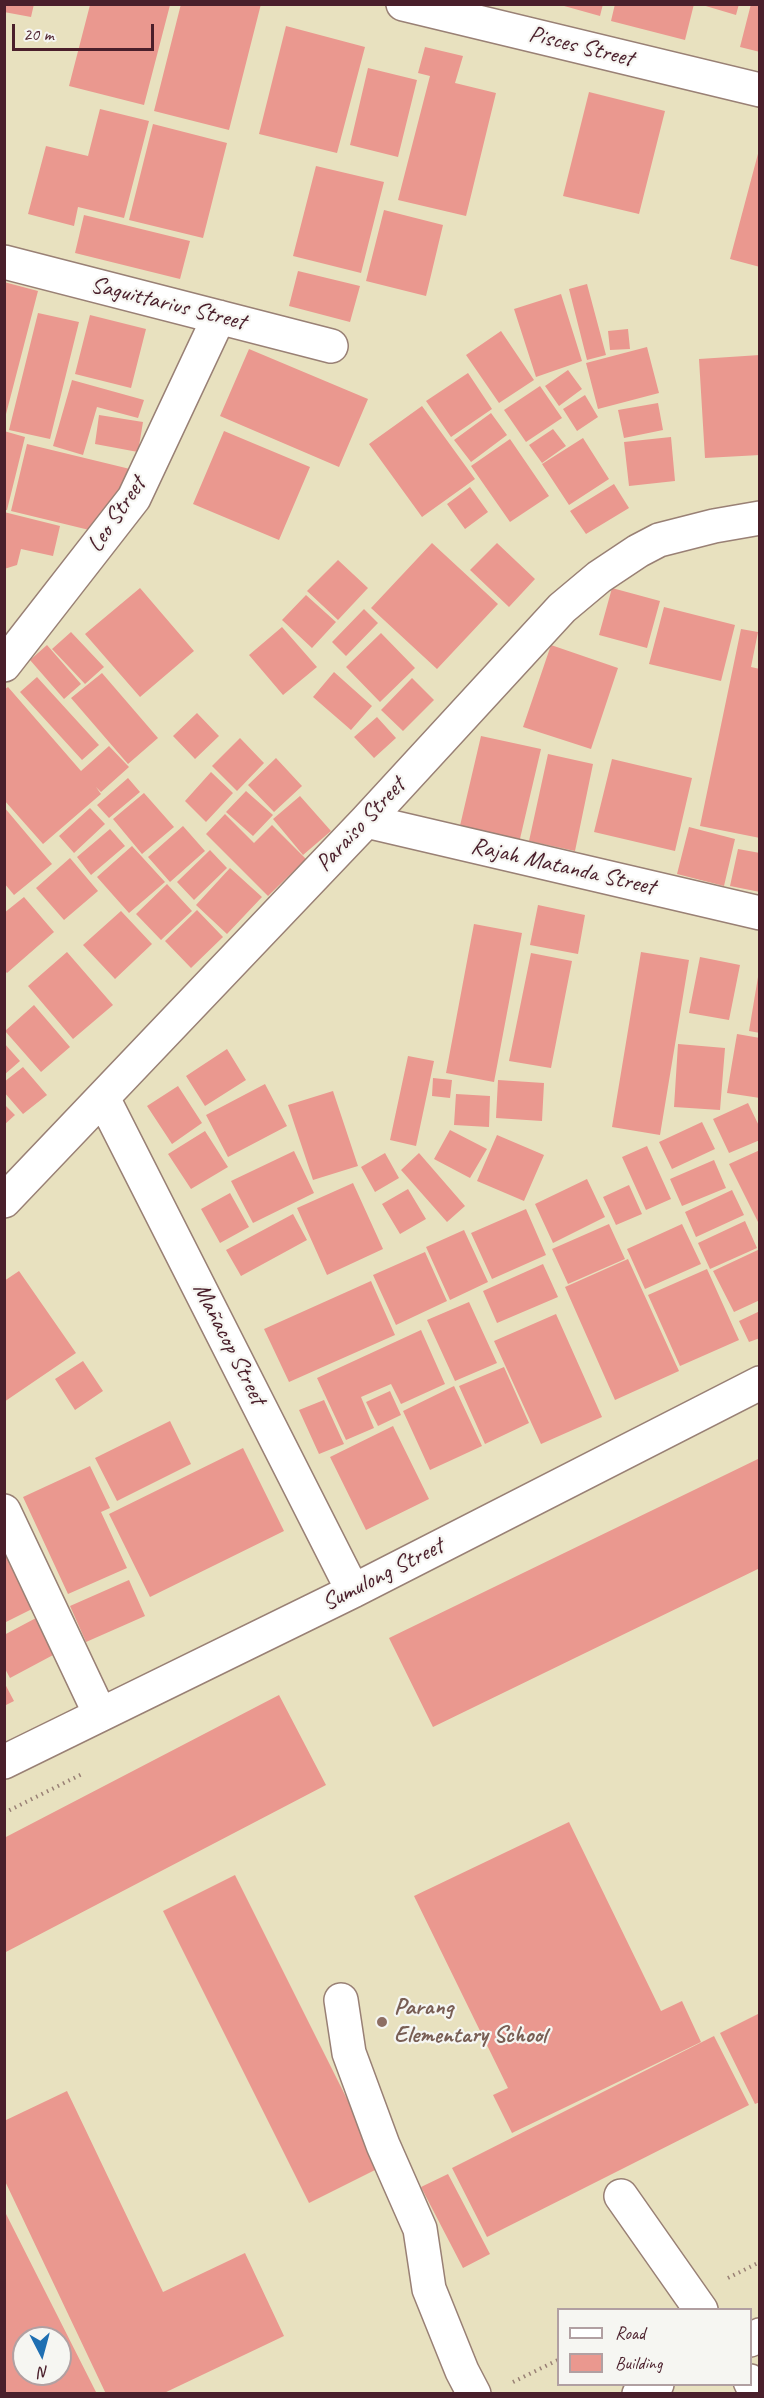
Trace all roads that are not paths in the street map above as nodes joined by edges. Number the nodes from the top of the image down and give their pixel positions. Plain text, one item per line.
1 (403, 4) edge
2 (759, 90) edge
3 (4, 262) edge
4 (219, 317) junction
5 (331, 346) dead end
6 (759, 518) edge
7 (4, 665) edge
8 (366, 821) junction
9 (759, 913) edge
10 (103, 1098) junction
11 (4, 1201) edge
12 (759, 1383) edge
13 (4, 1511) edge
14 (353, 1591) junction
15 (100, 1714) junction
16 (4, 1762) edge
17 (340, 2000) dead end
18 (621, 2196) dead end
19 (696, 2303) edge
20 (655, 2386) edge
21 (474, 2394) edge
22 (639, 2394) edge

1 - 2 street, Pisces Street
3 - 4 street, Saguittarius Street
4 - 5 street, Saguittarius Street
4 - 7 street, Leo Street
6 - 8 street, Paraiso Street
8 - 9 street, Rajah Matanda Street
8 - 10 street, Paraiso Street
10 - 11 street, Paraiso Street
10 - 14 street, Mañacop Street
12 - 14 street, Sumulong Street
13 - 15 street
14 - 15 street, Sumulong Street
15 - 16 street, Sumulong Street
17 - 21 street
18 - 19 street
20 - 22 street

